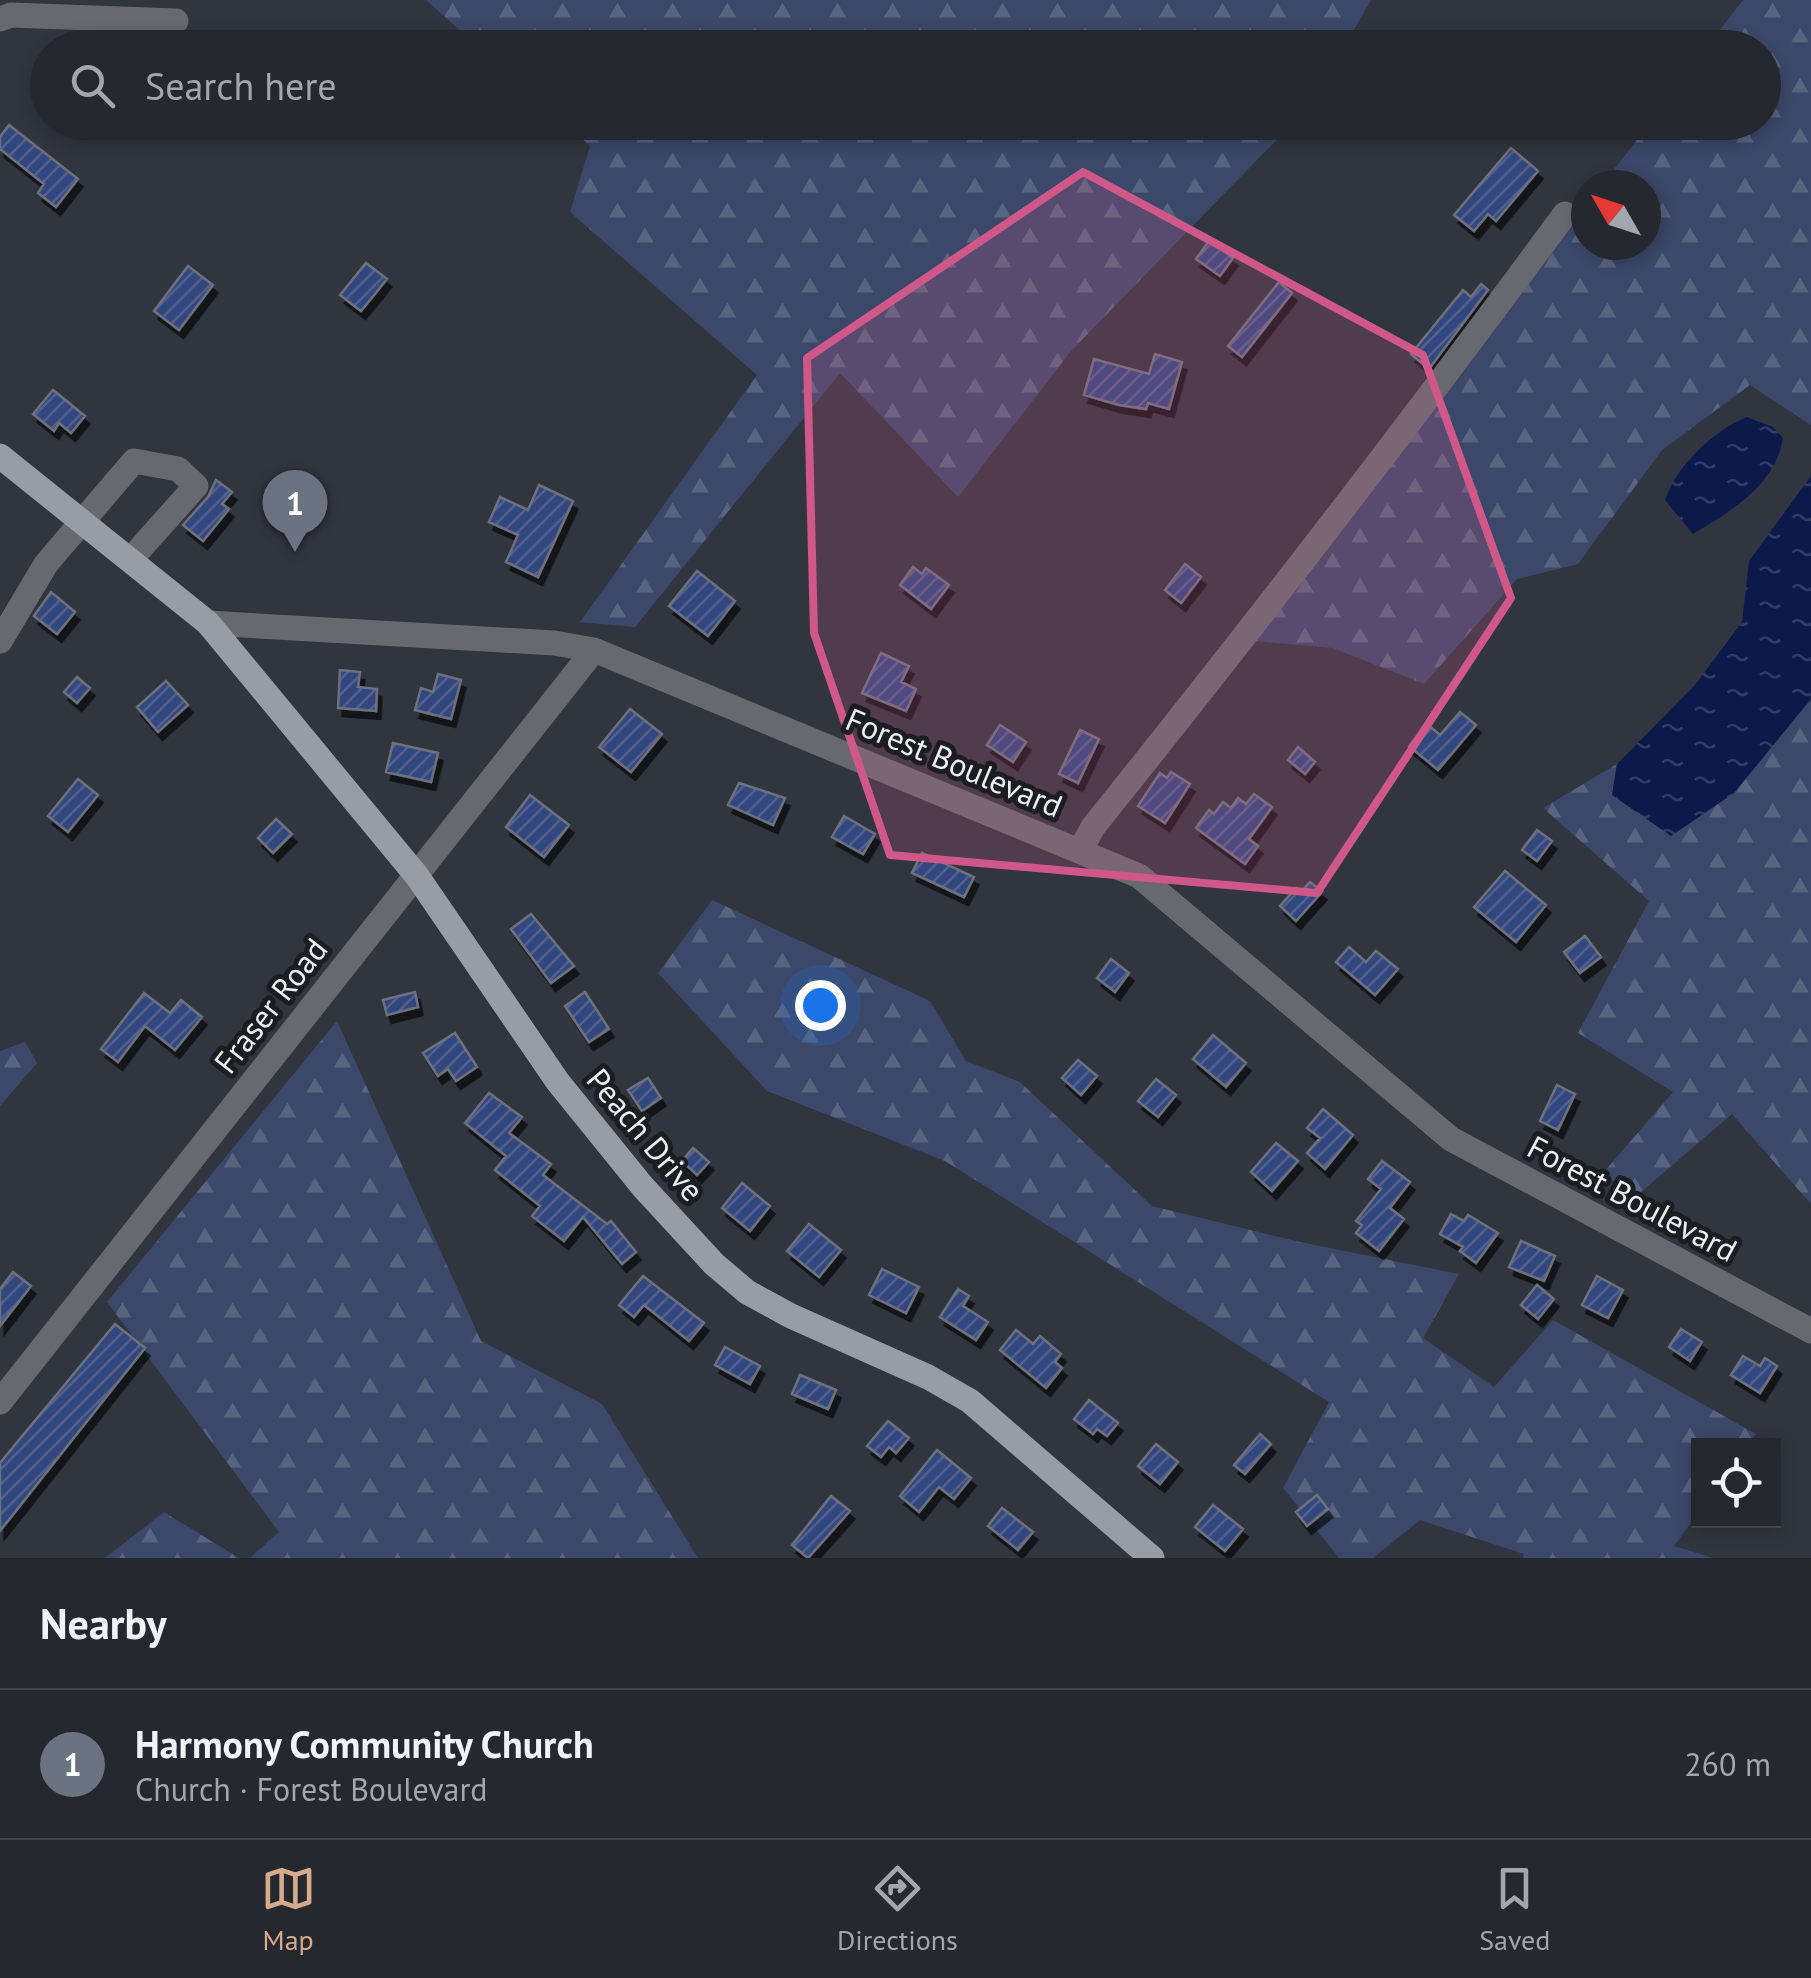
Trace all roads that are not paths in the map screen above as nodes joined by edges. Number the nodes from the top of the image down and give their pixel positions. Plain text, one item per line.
1 (0, 19) edge
2 (176, 20) dead end
3 (1565, 214) dead end
4 (0, 456) edge
5 (82, 521) junction
6 (130, 560) junction
7 (208, 623) junction
8 (0, 641) edge
9 (594, 650) junction
10 (1080, 851) junction
11 (417, 876) junction
12 (1811, 1330) edge
13 (0, 1402) edge
14 (1152, 1558) edge

1 - 2 street
3 - 10 street
4 - 5 main road
5 - 6 main road
5 - 6 street
5 - 8 street
6 - 7 main road
7 - 9 street, Forest Boulevard
7 - 11 main road, Peach Drive
9 - 10 street, Forest Boulevard
9 - 11 street, Fraser Road
10 - 12 street, Forest Boulevard
11 - 13 street, Fraser Road
11 - 14 main road, Peach Drive

